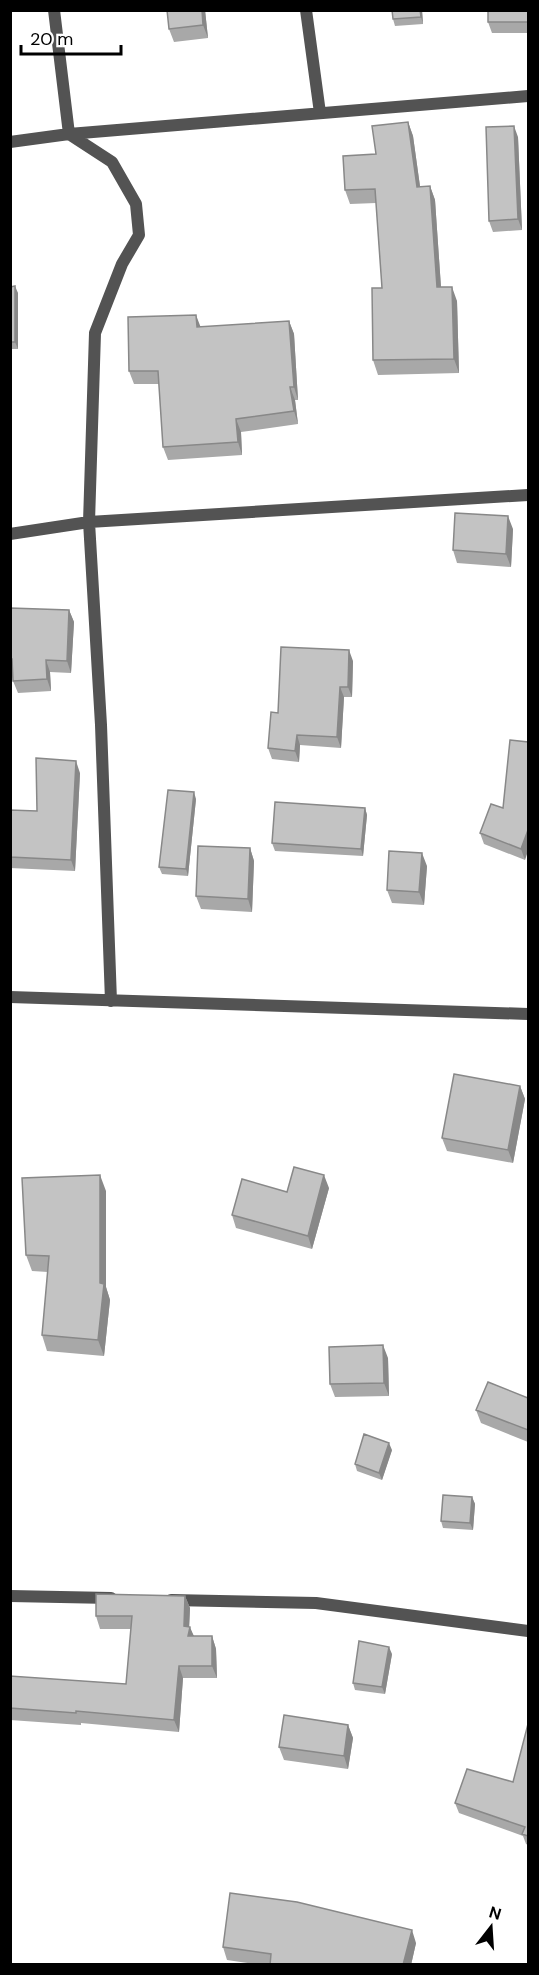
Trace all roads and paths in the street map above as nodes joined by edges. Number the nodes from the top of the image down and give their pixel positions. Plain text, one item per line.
1 (54, 10) edge
2 (306, 10) edge
3 (528, 96) edge
4 (320, 113) junction
5 (69, 134) junction
6 (10, 142) edge
7 (528, 495) edge
8 (88, 522) junction
9 (10, 534) edge
10 (10, 998) edge
11 (111, 1001) junction
12 (528, 1014) edge
13 (10, 1596) edge
14 (128, 1599) edge
15 (163, 1599) edge
16 (528, 1631) edge

1 - 5 street
2 - 4 street
3 - 4 street
4 - 5 street
5 - 6 street
5 - 8 street
7 - 8 street
8 - 9 street
8 - 11 street
10 - 11 street
11 - 12 street
13 - 14 street
15 - 16 street

